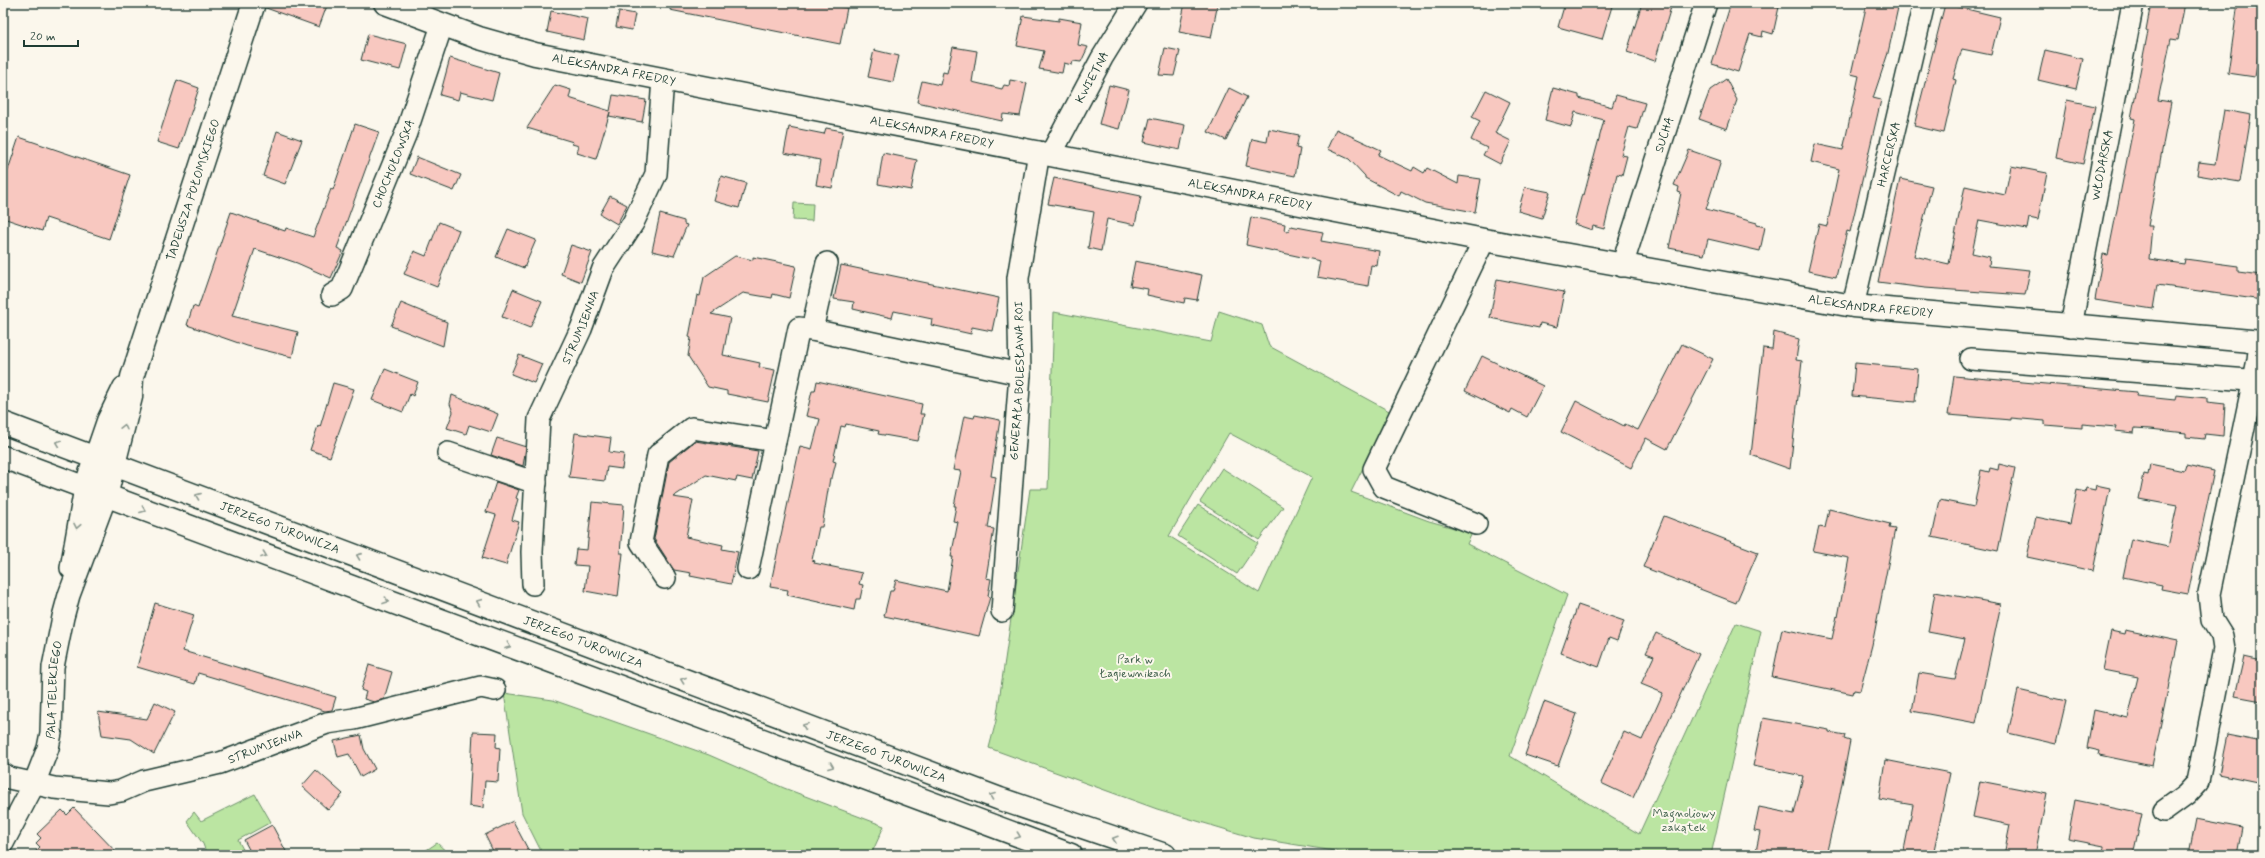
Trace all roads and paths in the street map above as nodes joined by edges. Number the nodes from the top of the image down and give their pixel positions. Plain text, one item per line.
1 (254, 3) edge
2 (385, 3) edge
3 (1136, 3) edge
4 (1706, 3) edge
5 (1924, 3) edge
6 (2133, 3) edge
7 (442, 25) junction
8 (663, 79) junction
9 (1045, 153) junction
10 (1484, 240) junction
11 (827, 262) dead end
12 (1622, 266) junction
13 (332, 295) dead end
14 (1853, 306) junction
15 (2071, 326) junction
16 (812, 330) junction
17 (2261, 342) edge
18 (1971, 359) dead end
19 (1020, 374) junction
20 (132, 377) junction
21 (2258, 381) edge
22 (3, 423) edge
23 (775, 442) junction
24 (448, 453) dead end
25 (3, 457) edge
26 (94, 457) junction
27 (115, 465) junction
28 (536, 484) junction
29 (85, 488) junction
30 (106, 496) junction
31 (1476, 524) dead end
32 (748, 569) dead end
33 (665, 578) dead end
34 (533, 584) dead end
35 (69, 595) junction
36 (1002, 610) dead end
37 (495, 690) dead end
38 (3, 774) edge
39 (34, 784) junction
40 (2164, 811) dead end
41 (3, 843) edge
42 (1071, 855) edge
43 (1165, 855) edge

1 - 20 street, TADEUSZA POŁOMSKIEGO
2 - 7 street, ALEKSANDRA FREDRY
3 - 9 street, KWIETNA
4 - 12 street, SUCHA
5 - 14 street, HARCERSKA
6 - 15 street, WŁODARSKA
7 - 8 street, ALEKSANDRA FREDRY
7 - 13 street, CHOCHOŁOWSKA
8 - 9 street, ALEKSANDRA FREDRY
8 - 28 street, STRUMIENNA
9 - 10 street, ALEKSANDRA FREDRY
9 - 19 street, GENERAŁA BOLESŁAWA ROI
10 - 12 street, ALEKSANDRA FREDRY
10 - 31 street
11 - 16 street
12 - 14 street, ALEKSANDRA FREDRY
14 - 15 street, ALEKSANDRA FREDRY
15 - 17 street, ALEKSANDRA FREDRY
16 - 19 street
16 - 23 street
17 - 21 street
18 - 21 street
19 - 36 street, GENERAŁA BOLESŁAWA ROI
20 - 26 street, TADEUSZA POŁOMSKIEGO
27 -> 20 street, TADEUSZA POŁOMSKIEGO
21 - 40 street
26 -> 22 street, JERZEGO TUROWICZA
23 - 32 street
23 - 33 street
24 - 28 street
25 - 29 street
26 - 27 street, JERZEGO TUROWICZA
26 - 29 street, PALA TELEKIEGO
27 - 30 street, TADEUSZA POŁOMSKIEGO
43 -> 27 street, JERZEGO TUROWICZA
28 - 34 street, STRUMIENNA
29 - 30 street
29 -> 35 street, PALA TELEKIEGO
30 - 35 street, PALA TELEKIEGO
30 -> 42 street
35 - 39 street, PALA TELEKIEGO
37 - 39 street, STRUMIENNA
38 - 39 street, STRUMIENNA
39 - 41 street, PALA TELEKIEGO

